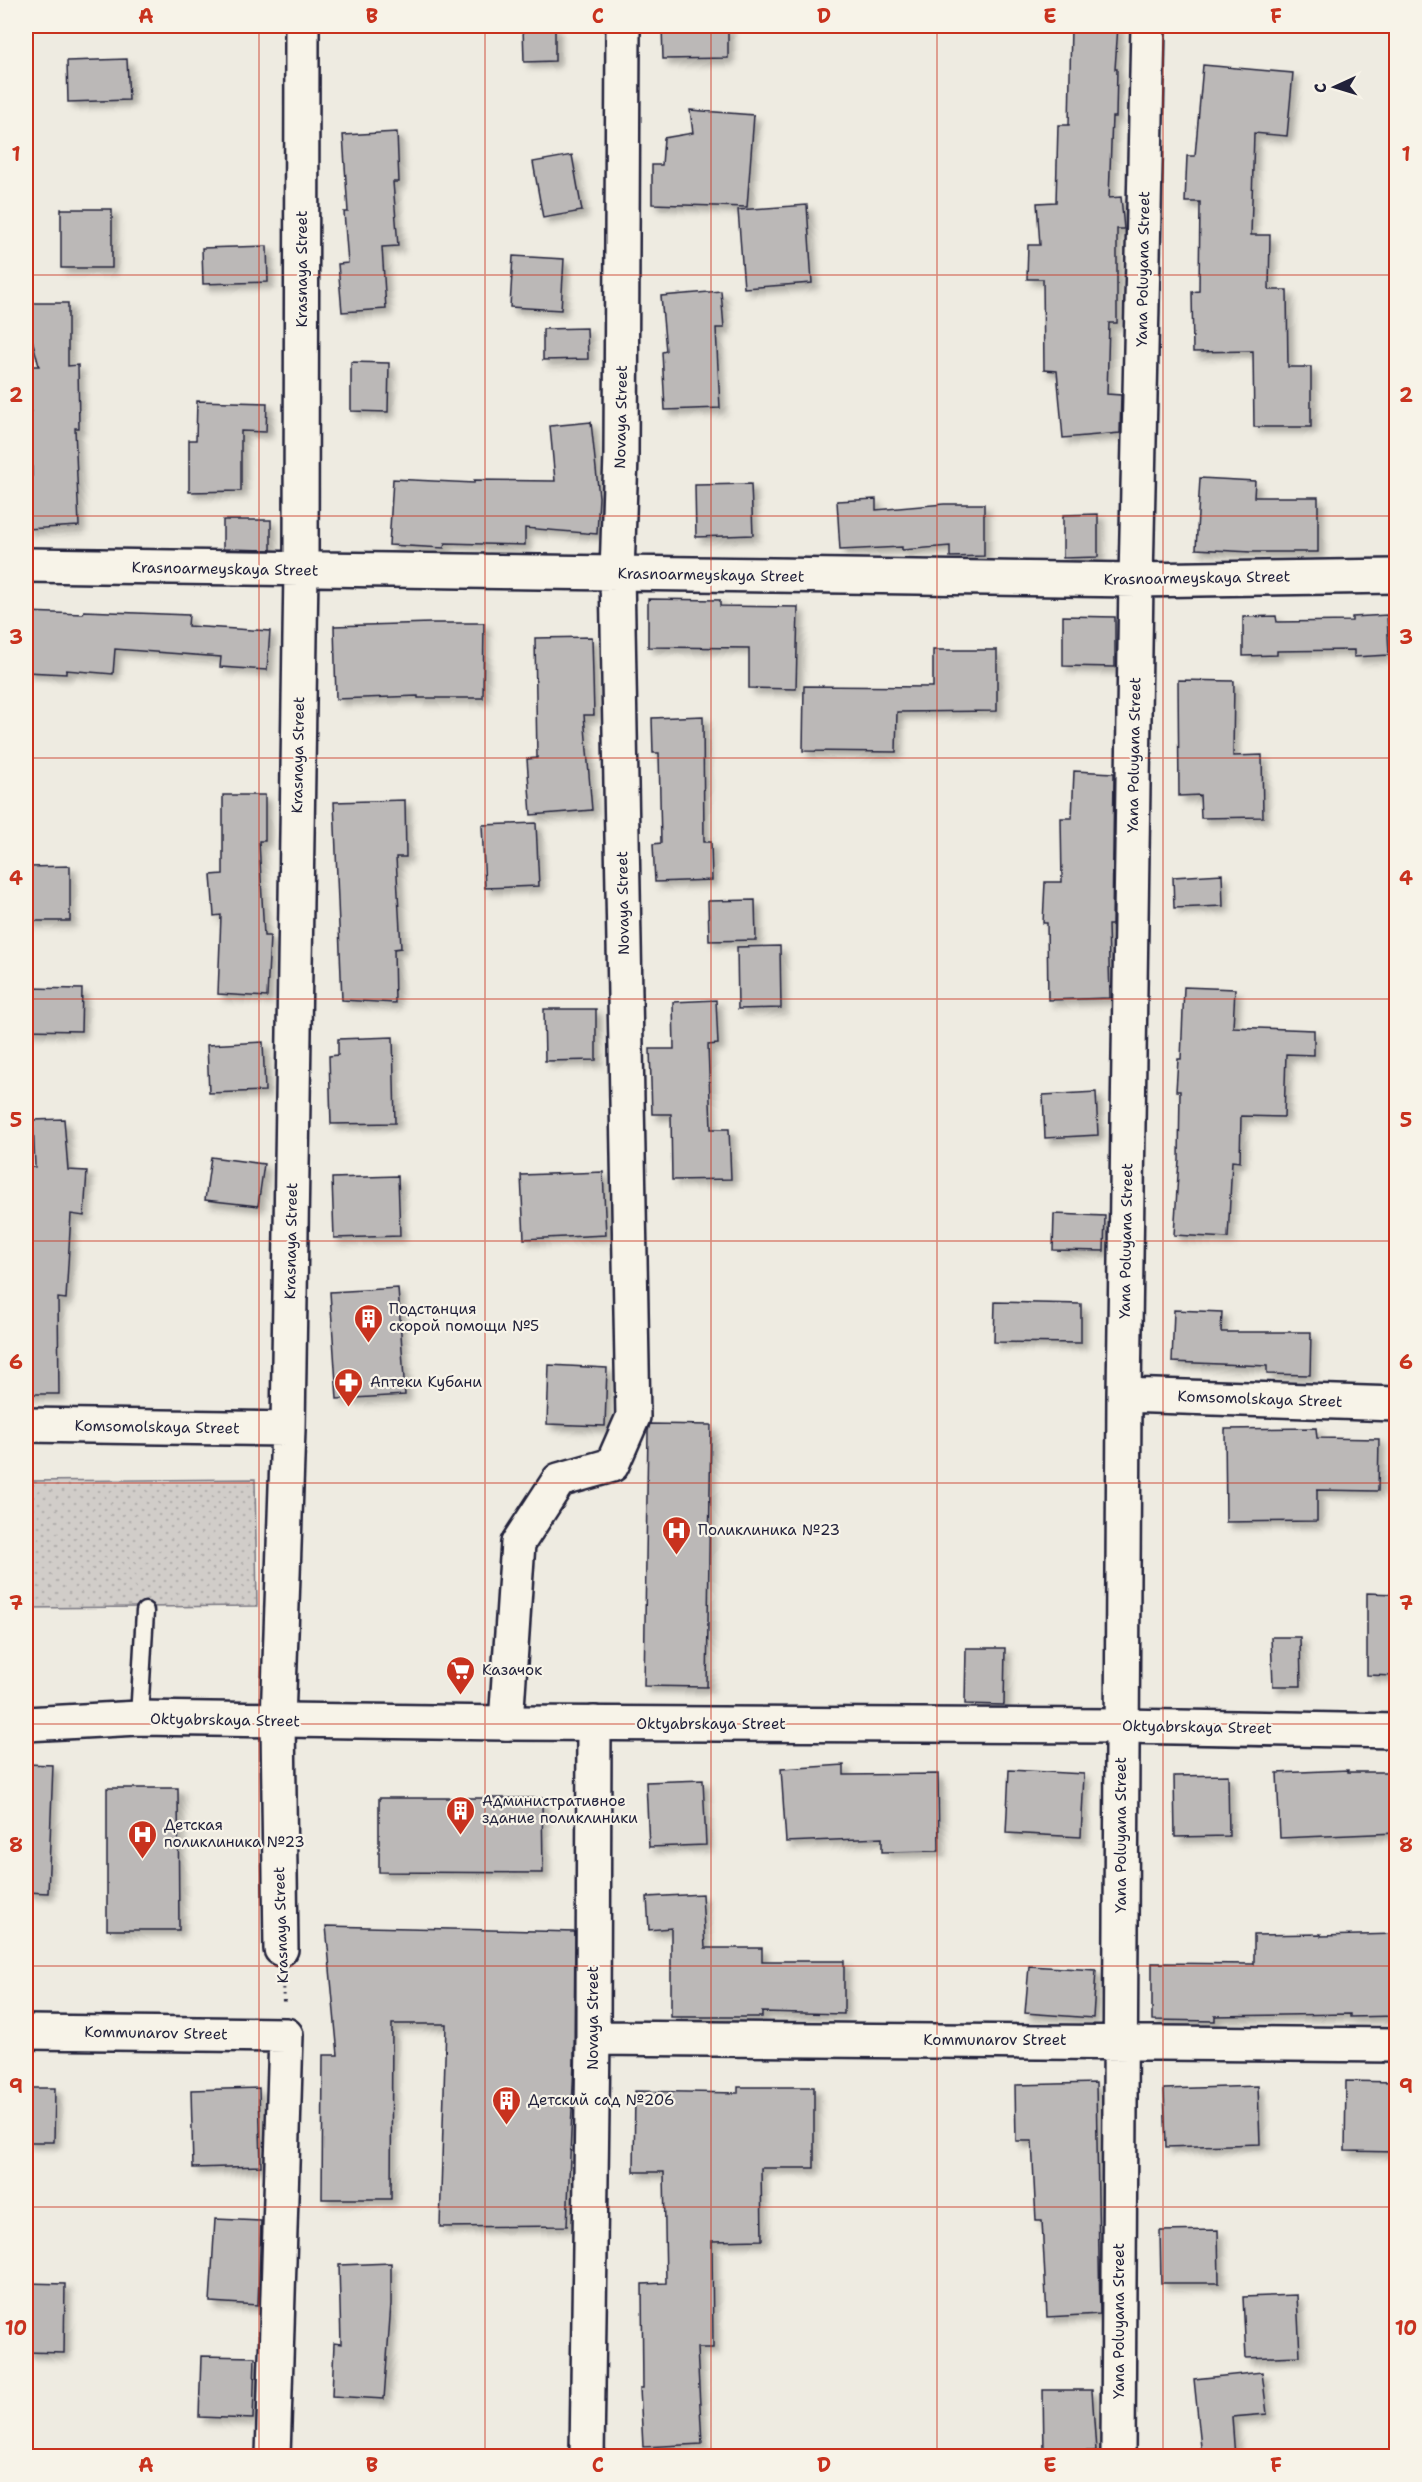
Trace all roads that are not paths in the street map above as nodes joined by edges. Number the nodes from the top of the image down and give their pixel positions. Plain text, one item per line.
1 (302, 26) edge
2 (623, 26) edge
3 (1148, 26) edge
4 (26, 565) edge
5 (301, 570) junction
6 (617, 573) junction
7 (1396, 576) edge
8 (1136, 580) junction
9 (1124, 1395) junction
10 (1396, 1404) edge
11 (26, 1425) edge
12 (288, 1429) junction
13 (145, 1611) dead end
14 (139, 1718) junction
15 (278, 1721) junction
16 (506, 1723) junction
17 (594, 1723) junction
18 (26, 1724) edge
19 (1121, 1725) junction
20 (1396, 1731) edge
21 (281, 1949) road end
22 (26, 2032) edge
23 (593, 2038) junction
24 (1122, 2041) junction
25 (1396, 2045) edge
26 (273, 2457) edge
27 (587, 2457) edge
28 (1118, 2457) edge

1 - 5 street, Krasnaya Street
2 - 6 street, Novaya Street
3 - 8 street, Yana Poluyana Street
4 - 5 street, Krasnoarmeyskaya Street
5 - 6 street, Krasnoarmeyskaya Street
5 - 12 street, Krasnaya Street
6 - 8 street, Krasnoarmeyskaya Street
6 - 16 street, Novaya Street
7 - 8 street, Krasnoarmeyskaya Street
8 - 9 street, Yana Poluyana Street
9 - 10 street, Komsomolskaya Street
9 - 19 street, Yana Poluyana Street
11 - 12 street, Komsomolskaya Street
12 - 15 street, Krasnaya Street
13 - 14 lane
14 - 15 street, Oktyabrskaya Street
14 - 18 street, Oktyabrskaya Street
15 - 16 street, Oktyabrskaya Street
15 - 21 street, Krasnaya Street
16 - 17 street, Oktyabrskaya Street
17 - 19 street, Oktyabrskaya Street
17 - 23 street, Novaya Street
19 - 20 street, Oktyabrskaya Street
19 - 24 street, Yana Poluyana Street
22 - 26 street, Kommunarov Street
23 - 24 street, Kommunarov Street
23 - 27 street, Novaya Street
24 - 25 street, Kommunarov Street
24 - 28 street, Yana Poluyana Street

